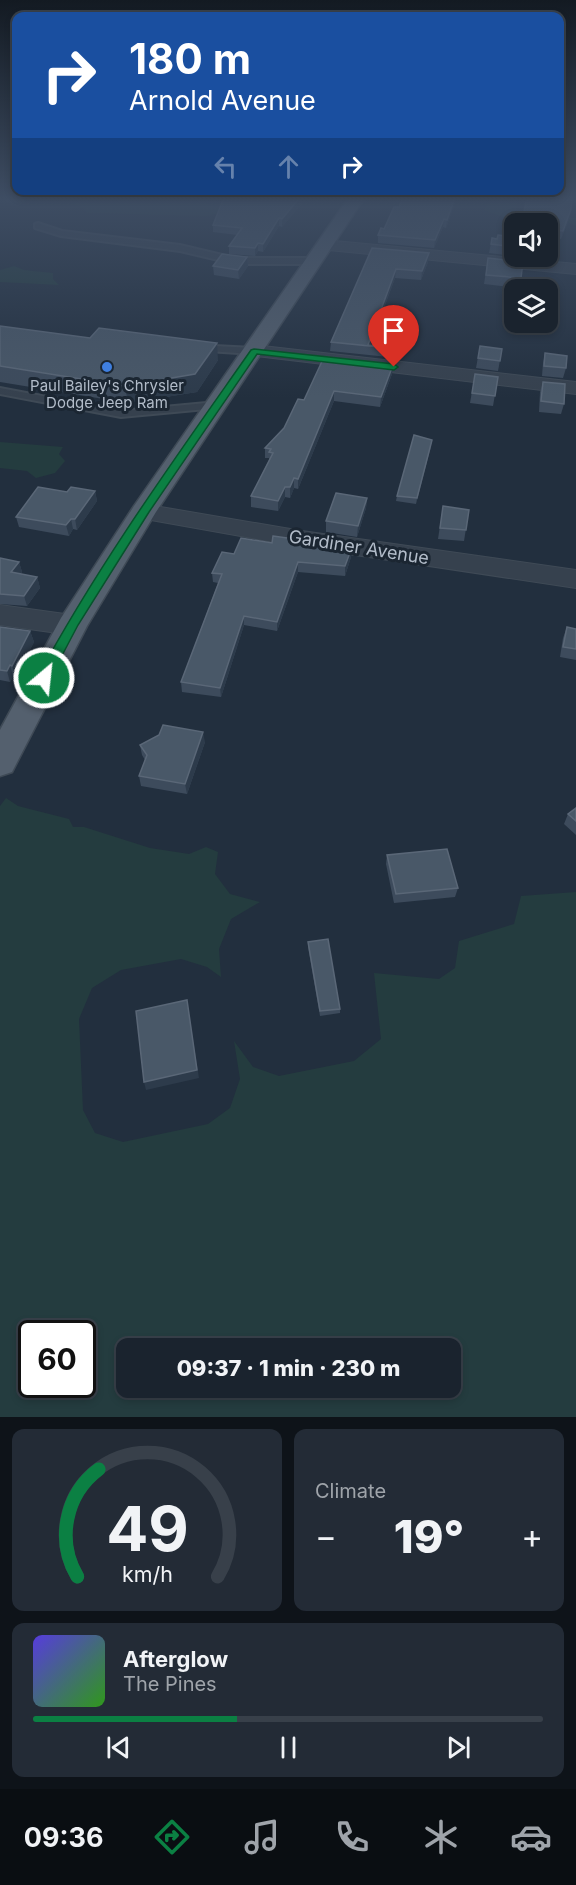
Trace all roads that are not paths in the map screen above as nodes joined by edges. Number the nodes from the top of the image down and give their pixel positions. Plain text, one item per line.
1 (310, 266) edge
2 (544, 266) edge
3 (576, 268) edge
4 (186, 348) edge
5 (254, 351) junction
6 (576, 387) edge
7 (0, 391) edge
8 (217, 405) junction
9 (143, 512) junction
10 (576, 579) edge
11 (0, 615) edge
12 (72, 625) junction
13 (0, 762) edge

1 - 5 main road
2 - 3 street
4 - 5 lane
5 - 6 street
5 - 8 main road
7 - 8 lane
8 - 9 main road
9 - 10 street, Gardiner Avenue
9 - 12 main road
11 - 12 street
12 - 13 main road

